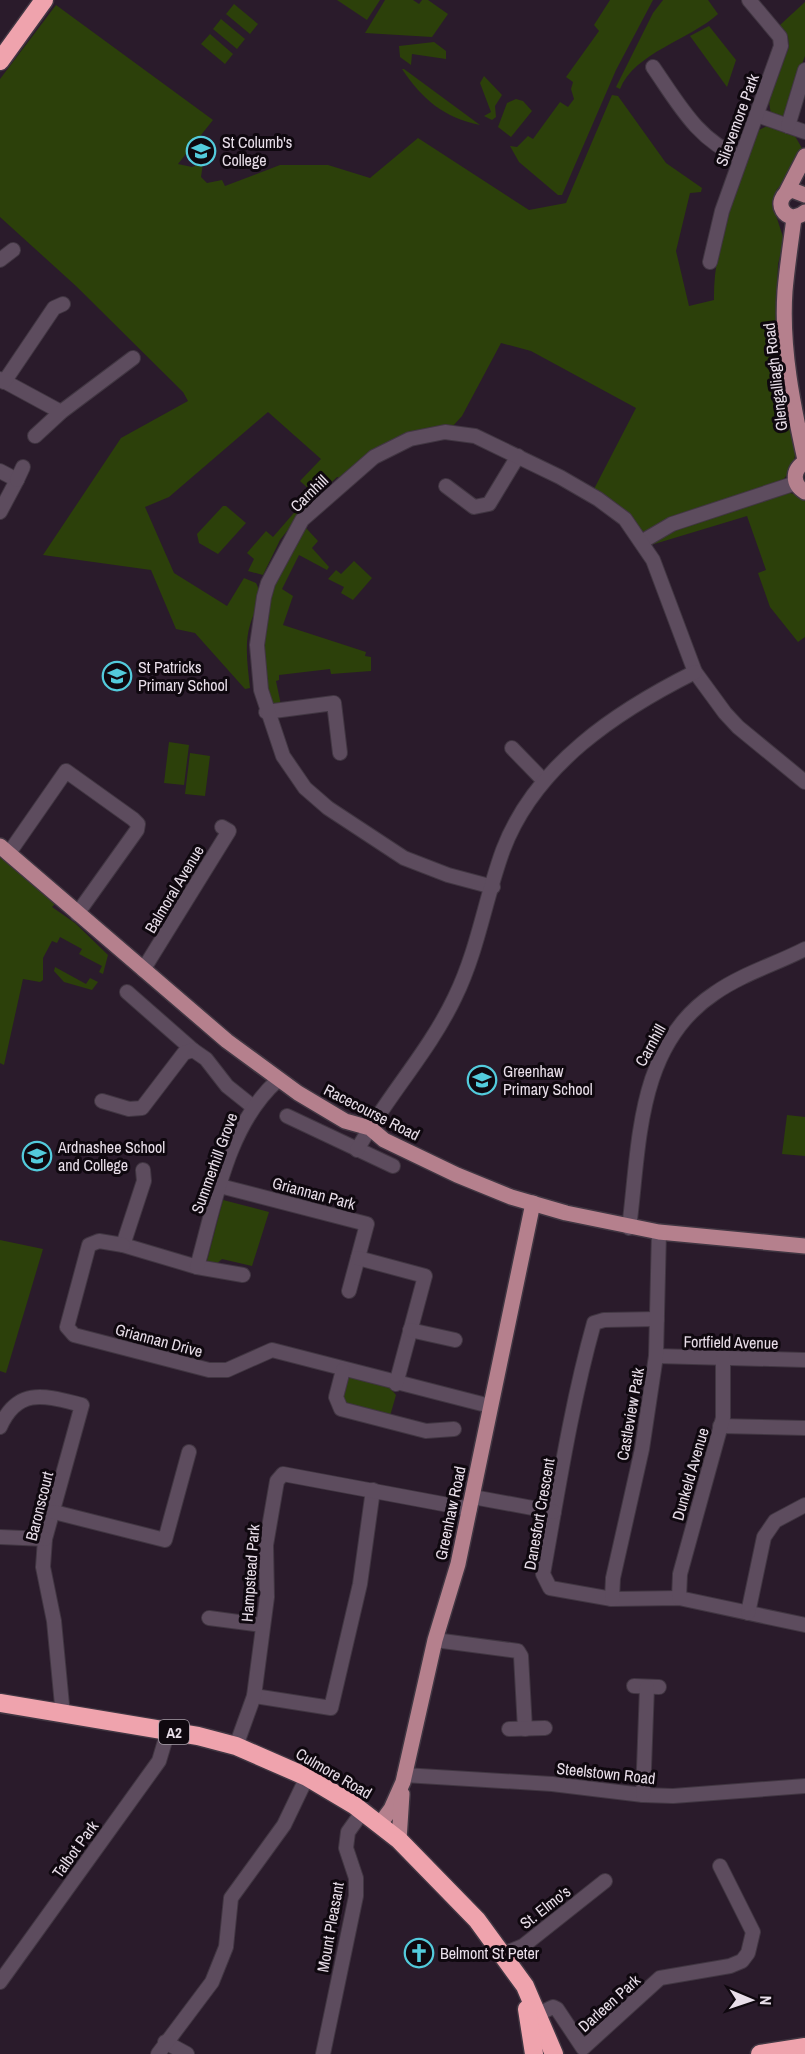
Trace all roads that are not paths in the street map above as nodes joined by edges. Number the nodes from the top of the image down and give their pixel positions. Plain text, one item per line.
1 (44, 0) edge
2 (748, 0) edge
3 (0, 61) edge
4 (653, 67) dead end
5 (805, 70) edge
6 (758, 115) junction
7 (788, 126) junction
8 (805, 132) edge
9 (740, 157) junction
10 (805, 157) edge
11 (805, 187) edge
12 (788, 191) junction
13 (805, 195) edge
14 (799, 215) edge
15 (12, 250) dead end
16 (0, 260) edge
17 (710, 262) dead end
18 (63, 304) dead end
19 (133, 358) dead end
20 (2, 381) edge
21 (60, 412) junction
22 (35, 436) dead end
23 (518, 456) junction
24 (805, 461) edge
25 (23, 466) dead end
26 (0, 471) edge
27 (16, 480) junction
28 (446, 486) dead end
29 (800, 487) edge
30 (0, 512) edge
31 (643, 541) junction
32 (695, 672) junction
33 (266, 712) junction
34 (512, 748) dead end
35 (340, 753) dead end
36 (543, 780) junction
37 (805, 782) edge
38 (222, 827) dead end
39 (4, 849) edge
40 (493, 887) junction
41 (77, 914) junction
42 (805, 949) edge
43 (143, 970) junction
44 (127, 992) dead end
45 (193, 1050) junction
46 (278, 1080) junction
47 (102, 1101) dead end
48 (252, 1106) junction
49 (287, 1116) dead end
50 (370, 1128) junction
51 (357, 1150) junction
52 (393, 1166) dead end
53 (143, 1170) dead end
54 (220, 1186) junction
55 (533, 1203) junction
56 (630, 1228) junction
57 (659, 1232) junction
58 (123, 1245) junction
59 (805, 1246) edge
60 (358, 1258) junction
61 (197, 1267) junction
62 (243, 1275) dead end
63 (349, 1291) dead end
64 (657, 1319) junction
65 (410, 1330) junction
66 (455, 1340) dead end
67 (656, 1356) junction
68 (723, 1358) junction
69 (805, 1360) edge
70 (343, 1370) junction
71 (396, 1384) junction
72 (490, 1407) junction
73 (720, 1426) junction
74 (0, 1427) edge
75 (805, 1428) edge
76 (454, 1429) dead end
77 (189, 1452) dead end
78 (374, 1490) junction
79 (471, 1503) junction
80 (805, 1505) edge
81 (54, 1512) junction
82 (554, 1512) junction
83 (0, 1537) edge
84 (45, 1539) junction
85 (679, 1598) junction
86 (612, 1599) junction
87 (748, 1613) junction
88 (209, 1618) dead end
89 (262, 1625) junction
90 (805, 1625) edge
91 (435, 1640) junction
92 (647, 1687) dead end
93 (254, 1696) junction
94 (0, 1703) edge
95 (60, 1713) junction
96 (545, 1728) dead end
97 (510, 1729) dead end
98 (525, 1729) junction
99 (168, 1731) junction
100 (236, 1746) junction
101 (307, 1777) junction
102 (403, 1778) junction
103 (805, 1786) edge
104 (643, 1795) junction
105 (363, 1811) junction
106 (380, 1824) junction
107 (399, 1840) junction
108 (720, 1866) dead end
109 (605, 1881) dead end
110 (503, 1954) junction
111 (517, 1972) junction
112 (0, 1982) edge
113 (545, 2011) junction
114 (546, 2036) junction
115 (805, 2047) edge
116 (162, 2048) edge
117 (187, 2054) edge
118 (323, 2054) edge
119 (534, 2054) edge
120 (548, 2054) edge
121 (555, 2054) edge
122 (760, 2054) edge

1 - 3 highway
2 - 6 street, Slievemore Park
4 - 9 street
5 - 7 street
6 - 7 street
6 - 9 street, Slievemore Park
7 - 8 street
9 - 17 street, Slievemore Park
10 - 11 main road
10 - 12 main road
12 - 13 main road
12 - 14 main road
14 - 24 main road, Glengalliagh Road
15 - 16 street
18 - 20 street
19 - 21 street
20 - 21 street
21 - 22 street
23 - 28 street
23 - 31 street, Carnhill
23 - 33 street, Carnhill
24 - 29 main road, Glengalliagh Road
25 - 27 street
26 - 27 street
27 - 30 street
29 - 31 street
31 - 32 street, Carnhill
32 - 36 street
32 - 37 street, Carnhill
33 - 35 street
33 - 40 street, Carnhill
34 - 36 street
36 - 40 street
38 - 43 street, Balmoral Avenue
39 - 41 main road, Racecourse Road
39 - 41 street
40 - 50 street
41 - 43 main road, Racecourse Road
42 - 56 street, Carnhill
43 - 46 main road, Racecourse Road
44 - 45 street
45 - 47 street
45 - 48 street
46 - 48 street, Summerhill Grove
46 - 50 main road, Racecourse Road
48 - 54 street, Summerhill Grove
49 - 51 street
50 - 51 street
50 - 55 main road, Racecourse Road
51 - 52 street
53 - 58 street
54 - 60 street, Griannan Park
54 - 61 street, Summerhill Grove
55 - 56 main road, Racecourse Road
55 - 72 main road, Greenhaw Road
56 - 57 main road, Racecourse Road
57 - 59 main road, Racecourse Road
57 - 64 street, Castleview Patk
58 - 61 street, Griannan Drive
58 - 70 street, Griannan Drive
60 - 63 street, Griannan Park
60 - 65 street
61 - 62 street, Griannan Drive
64 - 67 street, Castleview Patk
64 - 82 street, Danesfort Crescent
65 - 66 street
65 - 71 street
67 - 68 street, Fortfield Avenue
67 - 86 street, Castleview Patk
68 - 69 street, Fortfield Avenue
68 - 73 street, Dunkeld Avenue
70 - 71 street, Griannan Drive
70 - 76 street
71 - 72 street, Griannan Drive
72 - 79 main road, Greenhaw Road
73 - 75 street
73 - 85 street, Dunkeld Avenue
74 - 81 street, Baronscourt
77 - 81 street
78 - 79 street, Hampstead Park
78 - 89 street, Hampstead Park
78 - 93 street
79 - 82 street, Hampstead Park
79 - 91 main road, Greenhaw Road
80 - 87 street
81 - 84 street, Baronscourt
82 - 86 street, Danesfort Crescent
83 - 84 street
84 - 95 street, Baronscourt
85 - 86 street, Danesfort Crescent
85 - 87 street, Danesfort Crescent
87 - 90 street, Danesfort Crescent
88 - 89 street
89 - 93 street, Hampstead Park
91 - 98 street
91 - 102 main road, Greenhaw Road
92 - 104 street
93 - 100 street, Hampstead Park
94 - 95 highway, Culmore Road / A2
95 - 99 highway, Culmore Road / A2
96 - 98 street
97 - 98 street
99 - 100 highway, Culmore Road / A2
99 - 112 street, Talbot Park
100 - 101 highway, Culmore Road / A2
101 - 105 highway, Culmore Road / A2
101 - 116 street
102 - 104 street, Steelstown Road
102 - 106 main road, Greenhaw Road
102 - 107 main road
103 - 104 street, Steelstown Road
105 - 106 highway, Culmore Road / A2
105 - 118 street, Mount Pleasant
106 - 107 highway, Culmore Road / A2
107 - 110 highway, Culmore Road / A2
108 - 113 street, Darleen Park
109 - 110 street, St. Elmo's
110 - 111 highway, Culmore Road / A2
111 - 113 highway, Culmore Road / A2
111 - 119 highway
113 - 114 highway, Culmore Road / A2
114 - 120 highway, Culmore Road / A2
114 - 121 highway, Culmore Road / A2
115 - 122 highway
116 - 117 street

